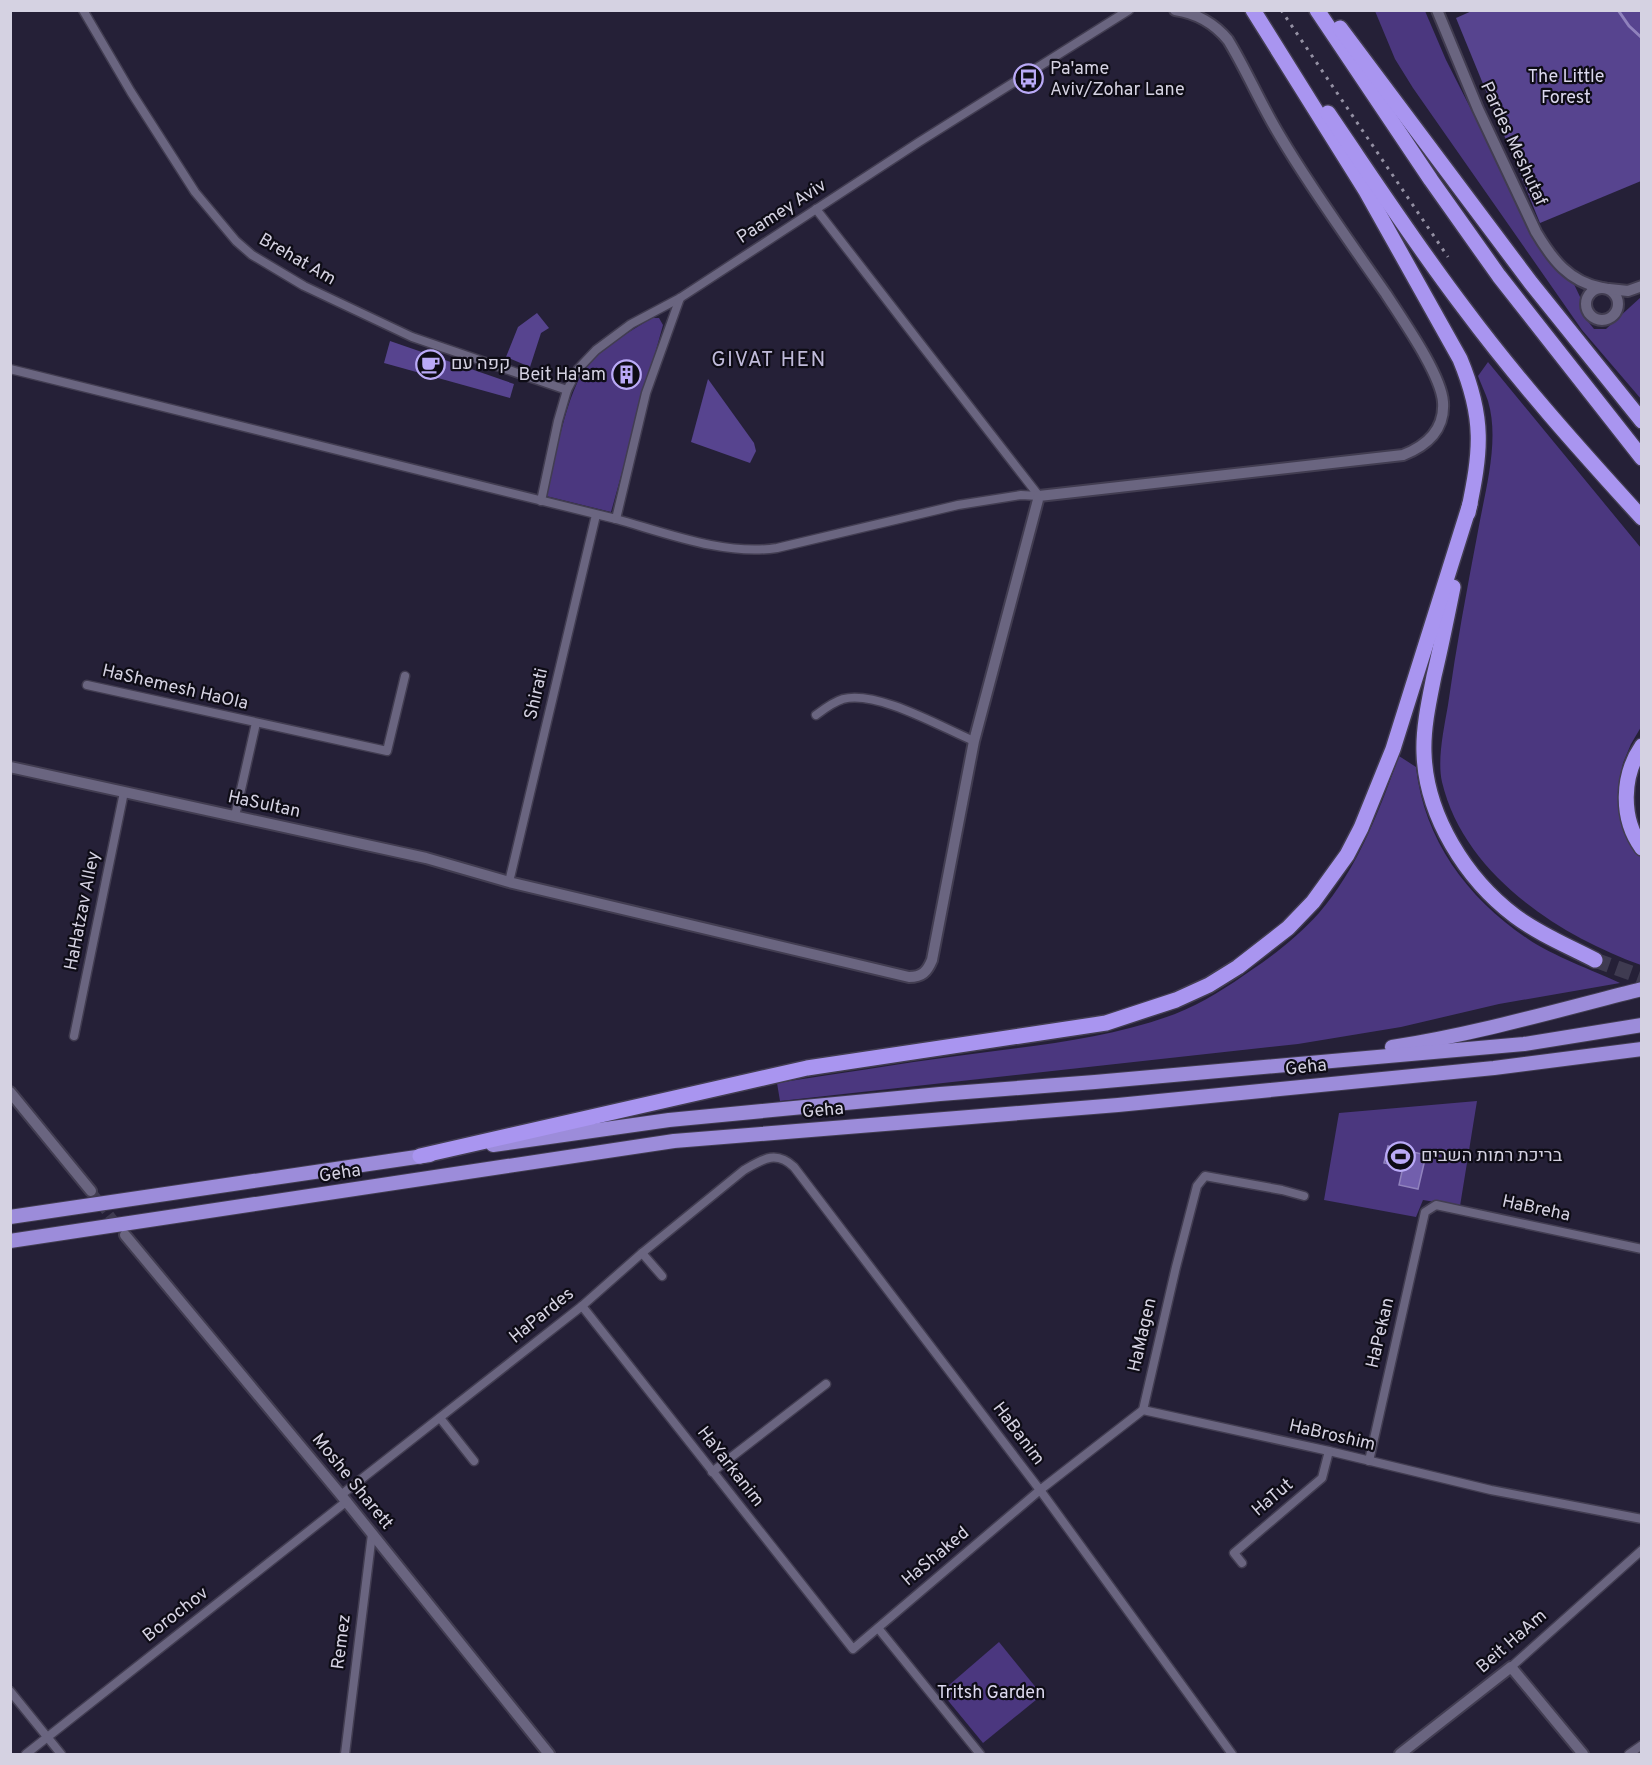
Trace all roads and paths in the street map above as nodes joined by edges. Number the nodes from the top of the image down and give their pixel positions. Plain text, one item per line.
1 (83, 10) edge
2 (1175, 10) edge
3 (1253, 10) edge
4 (1260, 10) edge
5 (1317, 10) edge
6 (1327, 10) edge
7 (1440, 11) edge
8 (1129, 12) edge
9 (1198, 14) edge
10 (816, 209) junction
11 (1576, 280) junction
12 (1641, 286) edge
13 (1605, 288) junction
14 (1628, 291) junction
15 (680, 298) junction
16 (1586, 300) junction
17 (1618, 306) junction
18 (10, 369) edge
19 (567, 390) junction
20 (1641, 421) edge
21 (1641, 458) edge
22 (1039, 496) junction
23 (541, 501) junction
24 (1470, 504) junction
25 (596, 514) junction
26 (1641, 518) edge
27 (616, 519) junction
28 (405, 676) dead end
29 (87, 685) dead end
30 (816, 716) dead end
31 (256, 723) junction
32 (974, 741) junction
33 (1641, 746) edge
34 (10, 767) edge
35 (124, 792) junction
36 (235, 816) junction
37 (1641, 848) edge
38 (509, 882) junction
39 (1595, 960) tunnel mouth
40 (1641, 989) edge
41 (1641, 1025) edge
42 (74, 1036) dead end
43 (1641, 1049) edge
44 (1624, 1051) junction
45 (1641, 1055) edge
46 (1283, 1065) junction
47 (10, 1092) edge
48 (420, 1156) junction
49 (761, 1160) joint
50 (91, 1191) tunnel mouth
51 (1304, 1196) dead end
52 (1425, 1212) joint
53 (10, 1217) edge
54 (124, 1235) tunnel mouth
55 (10, 1241) edge
56 (1641, 1249) edge
57 (642, 1253) junction
58 (662, 1276) dead end
59 (582, 1306) junction
60 (826, 1384) dead end
61 (1143, 1410) junction
62 (440, 1418) junction
63 (1329, 1451) junction
64 (474, 1461) dead end
65 (1369, 1461) junction
66 (712, 1472) junction
67 (1040, 1490) junction
68 (344, 1498) junction
69 (1641, 1519) edge
70 (372, 1534) junction
71 (1641, 1550) edge
72 (1242, 1563) dead end
73 (878, 1628) junction
74 (853, 1649) joint
75 (1511, 1667) junction
76 (10, 1691) edge
77 (47, 1738) junction
78 (1641, 1745) edge
79 (26, 1755) edge
80 (61, 1755) edge
81 (345, 1755) edge
82 (549, 1755) edge
83 (980, 1755) edge
84 (1232, 1755) edge
85 (1400, 1755) edge
86 (1583, 1755) edge
87 (1629, 1755) edge

1 - 19 street, Brehat Am
2 - 9 street
3 - 24 highway
4 - 26 highway
5 - 21 highway
6 - 20 highway
7 - 11 street, Pardes Meshutaf
8 - 10 street, Paamey Aviv
9 - 22 street
10 - 15 street, Paamey Aviv
10 - 22 street
11 - 13 street, Pardes Meshutaf
11 - 16 street, Pardes Meshutaf
12 - 14 street
13 - 14 street, Pardes Meshutaf
13 - 16 street
13 - 17 street
14 - 17 street
15 - 19 street, Paamey Aviv
15 - 27 street
16 - 17 street
18 - 23 street
19 - 23 street, Paamey Aviv
22 - 27 street
22 - 32 street
23 - 25 street
24 - 39 highway
24 - 48 highway
25 - 27 street
25 - 38 street, Shirati
28 - 31 street, HaShemesh HaOla
29 - 31 street, HaShemesh HaOla
30 - 32 street
31 - 36 street, HaShemesh HaOla
32 - 38 street, HaSultan
33 - 37 highway
34 - 35 street, HaSultan
35 - 36 street, HaSultan
35 - 42 street, HaHatzav Alley
36 - 38 street, HaSultan
40 - 46 highway
41 - 46 highway, Geha
43 - 44 highway, Geha
44 - 45 highway
44 - 55 highway, Geha
46 - 48 highway, Geha
47 - 50 street
48 - 53 highway, Geha
49 - 57 street, HaPardes
49 - 67 street, HaBanim
51 - 61 street, HaMagen
52 - 56 street, HaBreha
52 - 65 street, HaPekan
54 - 68 street, Moshe Sharett
57 - 58 street
57 - 59 street, HaPardes
59 - 62 street, HaPardes
59 - 66 street, HaYarkanim
60 - 66 street
61 - 63 street, HaBroshim
61 - 67 street
62 - 64 street
62 - 68 street, HaPardes
63 - 65 street, HaBroshim
63 - 72 street, HaTut
65 - 69 street, HaBroshim
66 - 74 street, HaYarkanim
67 - 73 street, HaShaked
67 - 84 street, HaBanim
68 - 70 street, Moshe Sharett
68 - 77 street, Borochov
70 - 81 street, Remez
70 - 82 street, Moshe Sharett
71 - 75 street, Beit HaAm
73 - 74 street, HaShaked
73 - 83 street
75 - 85 street, Beit HaAm
75 - 86 street
76 - 77 street
77 - 79 street, Borochov
77 - 80 street
78 - 87 street

